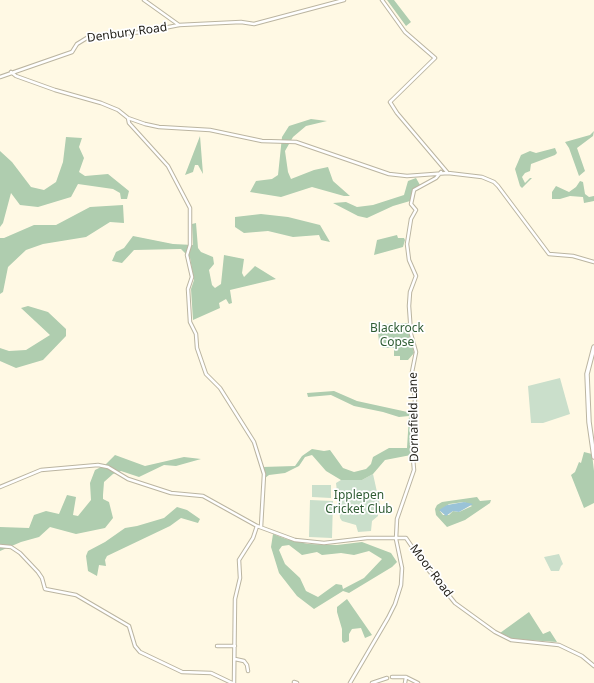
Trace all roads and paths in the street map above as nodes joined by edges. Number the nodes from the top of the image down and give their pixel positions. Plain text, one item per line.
1 (144, 0) edge
2 (344, 0) edge
3 (382, 0) edge
4 (179, 25) junction
5 (11, 72) junction
6 (0, 77) edge
7 (128, 118) junction
8 (441, 172) junction
9 (448, 172) junction
10 (594, 262) edge
11 (594, 346) edge
12 (594, 457) edge
13 (0, 487) edge
14 (257, 526) junction
15 (261, 527) junction
16 (396, 537) junction
17 (0, 546) edge
18 (217, 646) dead end
19 (235, 646) junction
20 (235, 660) junction
21 (594, 666) edge
22 (248, 671) dead end
23 (392, 677) dead end
24 (406, 677) junction
25 (387, 678) dead end
26 (351, 682) edge
27 (233, 683) edge
28 (356, 683) edge
29 (372, 683) edge
30 (405, 683) edge
31 (418, 683) edge

1 - 4 street
2 - 4 street, Denbury Road
3 - 9 street
4 - 5 street, Denbury Road
5 - 6 street, Denbury Road
5 - 7 street
7 - 8 street
7 - 15 street
8 - 9 street
8 - 16 street, Dornafield Lane
9 - 10 street
11 - 12 main road
13 - 14 street
14 - 15 street
14 - 19 street
15 - 16 street
16 - 21 street, Moor Road
16 - 26 street, Dornafield Lane
17 - 27 street
18 - 19 street
19 - 20 street
20 - 22 street
20 - 27 street
23 - 24 street
24 - 30 street
24 - 31 street
25 - 29 street
26 - 28 street

